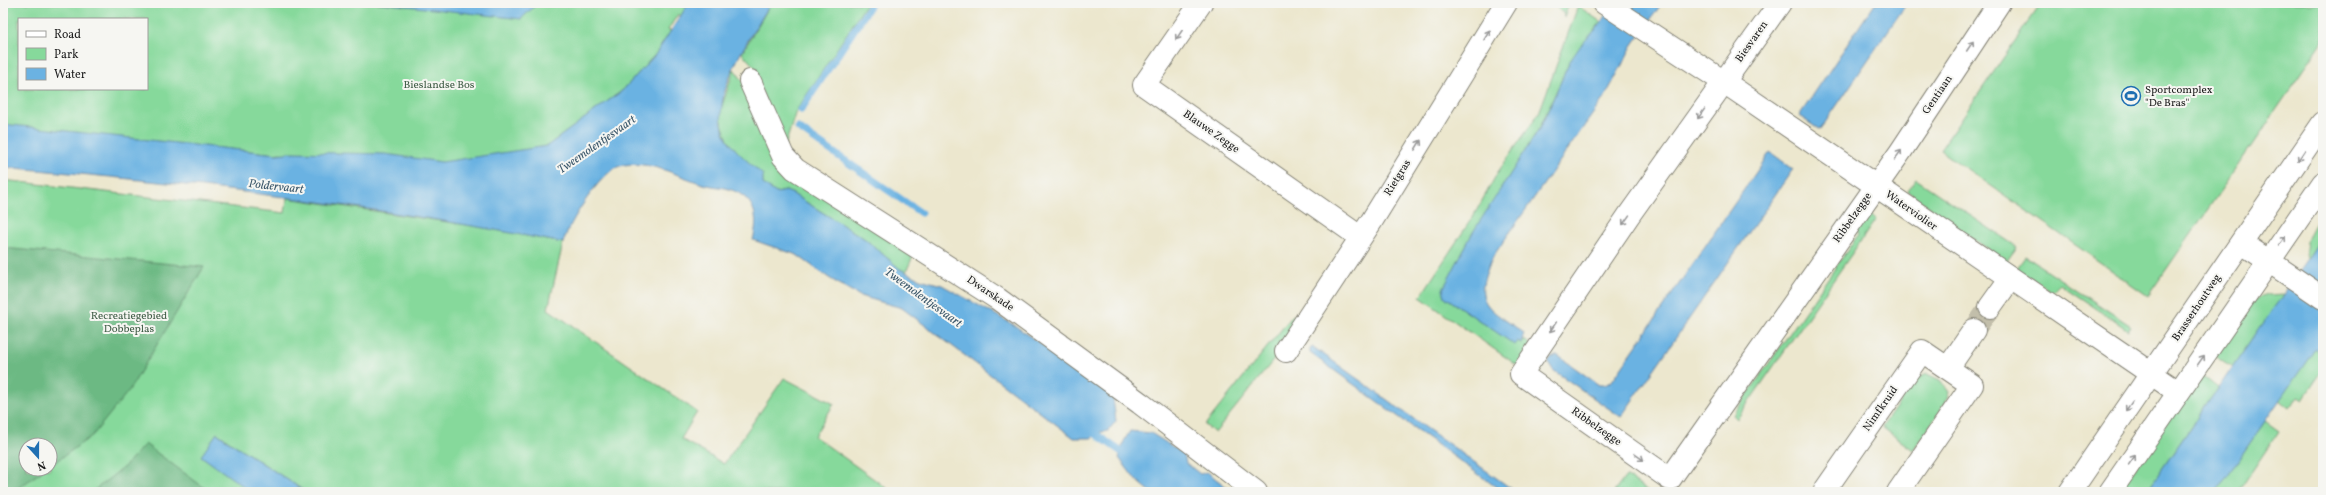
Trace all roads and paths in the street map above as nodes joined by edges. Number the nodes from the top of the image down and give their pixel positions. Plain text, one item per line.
1 (1201, 3) edge
2 (1506, 3) edge
3 (1604, 3) edge
4 (1780, 3) edge
5 (1999, 3) edge
6 (750, 80) dead end
7 (1724, 82) junction
8 (2323, 124) edge
9 (2323, 183) edge
10 (1876, 186) junction
11 (1360, 237) junction
12 (2242, 243) junction
13 (2268, 261) junction
14 (2010, 279) junction
15 (2323, 298) edge
16 (1990, 307) tunnel mouth
17 (1974, 330) tunnel mouth
18 (1286, 351) dead end
19 (1948, 368) junction
20 (2152, 374) junction
21 (2178, 392) junction
22 (1256, 492) edge
23 (1827, 492) edge
24 (1898, 492) edge
25 (2070, 492) edge
26 (2110, 492) edge

1 -> 11 street, Blauwe Zegge
11 -> 2 street, Rietgras
3 - 7 street, Waterviolier
4 - 7 street, Biesvaren
10 -> 5 street, Gentiaan
6 - 22 street, Dwarskade
7 - 10 street, Waterviolier
7 -> 10 street, Ribbelzegge
8 -> 12 street, Brasserhoutweg
13 -> 9 street
10 - 14 street, Waterviolier
11 - 18 street, Rietgras
12 - 13 street
12 - 20 street, Brasserhoutweg
13 - 15 street
21 -> 13 street
14 - 16 street
14 - 20 street, Waterviolier
17 - 19 street
19 - 23 street, Nimfkruid
19 - 24 street, Nimfkruid
20 - 21 street, Waterviolier
20 -> 25 street, Brasserhoutweg
26 -> 21 street

